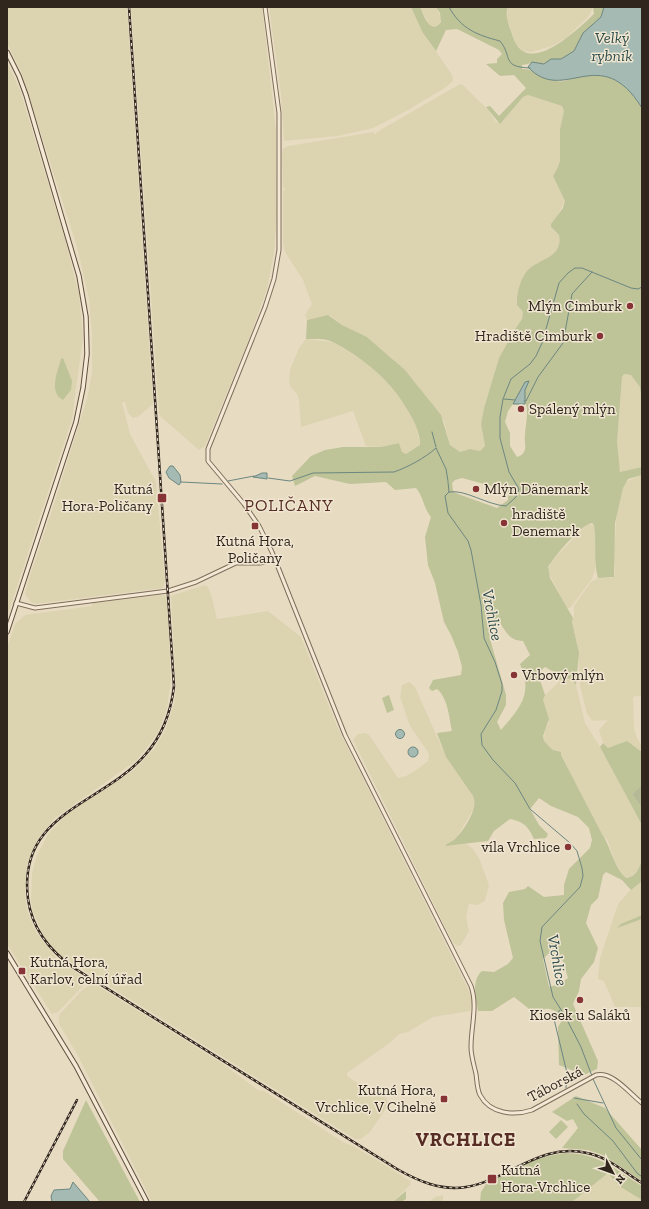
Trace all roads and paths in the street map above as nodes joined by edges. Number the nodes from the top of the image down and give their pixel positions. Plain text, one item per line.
1 (265, 7) edge
2 (7, 52) edge
3 (275, 559) junction
4 (16, 603) junction
5 (7, 632) edge
6 (7, 953) edge
7 (642, 1103) edge
8 (147, 1202) edge

1 - 3 street, Táborská
2 - 4 main road
3 - 4 street
3 - 7 street, Táborská
4 - 5 main road
6 - 8 main road

